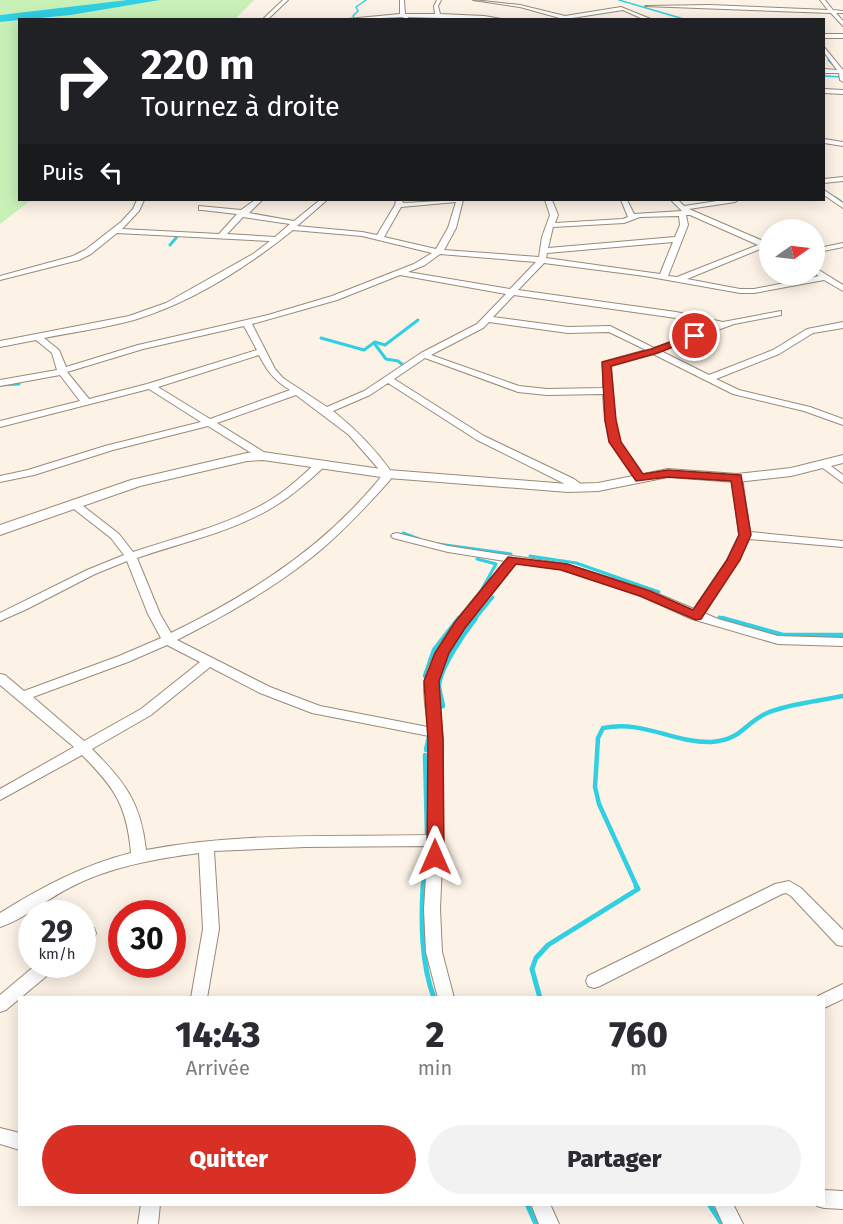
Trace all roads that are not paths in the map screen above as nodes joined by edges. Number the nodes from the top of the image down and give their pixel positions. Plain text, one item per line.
1 (286, 0) edge
2 (402, 0) edge
3 (439, 0) edge
4 (475, 0) edge
5 (672, 0) edge
6 (714, 0) edge
7 (784, 0) edge
8 (822, 0) edge
9 (759, 1) edge
10 (520, 6) junction
11 (647, 6) dead end
12 (677, 6) junction
13 (710, 6) junction
14 (718, 8) junction
15 (510, 10) dead end
16 (793, 11) junction
17 (755, 12) junction
18 (831, 12) junction
19 (843, 12) edge
20 (500, 13) dead end
21 (438, 14) junction
22 (489, 17) junction
23 (566, 17) junction
24 (266, 18) edge
25 (406, 18) edge
26 (494, 18) edge
27 (563, 18) edge
28 (569, 18) edge
29 (646, 18) edge
30 (722, 18) dead end
31 (798, 18) edge
32 (843, 24) edge
33 (825, 36) edge
34 (843, 36) edge
35 (825, 51) edge
36 (825, 71) edge
37 (842, 72) edge
38 (843, 80) edge
39 (825, 91) edge
40 (843, 93) edge
41 (825, 141) edge
42 (843, 144) edge
43 (843, 179) edge
44 (825, 181) edge
45 (825, 194) edge
46 (140, 201) edge
47 (258, 201) edge
48 (323, 201) edge
49 (428, 201) edge
50 (458, 201) edge
51 (548, 201) edge
52 (624, 201) edge
53 (675, 201) edge
54 (730, 201) edge
55 (399, 202) edge
56 (843, 206) edge
57 (202, 208) dead end
58 (682, 211) junction
59 (243, 214) junction
60 (632, 217) junction
61 (291, 225) junction
62 (551, 225) junction
63 (115, 231) junction
64 (220, 237) junction
65 (275, 239) junction
66 (378, 239) junction
67 (678, 239) junction
68 (759, 243) edge
69 (840, 248) edge
70 (759, 249) edge
71 (825, 250) edge
72 (438, 252) junction
73 (543, 256) junction
74 (399, 272) junction
75 (663, 277) junction
76 (826, 277) joint
77 (0, 278) edge
78 (677, 280) junction
79 (843, 289) edge
80 (511, 292) junction
81 (778, 313) dead end
82 (486, 319) junction
83 (247, 322) junction
84 (724, 325) junction
85 (843, 326) edge
86 (38, 337) junction
87 (0, 344) edge
88 (263, 351) junction
89 (654, 351) junction
90 (424, 355) junction
91 (63, 373) junction
92 (707, 379) junction
93 (389, 380) junction
94 (0, 382) edge
95 (150, 387) junction
96 (297, 391) junction
97 (608, 392) junction
98 (87, 404) junction
99 (326, 411) junction
100 (843, 422) edge
101 (209, 423) junction
102 (0, 424) edge
103 (263, 456) junction
104 (843, 459) edge
105 (321, 464) junction
106 (824, 464) junction
107 (388, 474) junction
108 (640, 478) junction
109 (737, 478) junction
110 (0, 479) edge
111 (843, 480) edge
112 (581, 488) junction
113 (74, 504) junction
114 (0, 530) edge
115 (745, 535) junction
116 (398, 536) dead end
117 (843, 544) edge
118 (131, 557) junction
119 (512, 560) junction
120 (696, 616) junction
121 (0, 617) edge
122 (169, 641) junction
123 (843, 642) edge
124 (208, 662) junction
125 (0, 678) edge
126 (22, 696) junction
127 (435, 733) junction
128 (84, 749) junction
129 (0, 795) edge
130 (436, 840) junction
131 (206, 848) junction
132 (140, 857) junction
133 (0, 921) edge
134 (843, 940) edge
135 (32, 978) edge
136 (594, 981) dead end
137 (843, 991) edge
138 (199, 996) edge
139 (445, 996) edge
140 (825, 1000) edge
141 (0, 1005) edge
142 (0, 1136) edge
143 (18, 1141) edge
144 (825, 1199) edge
145 (843, 1200) edge
146 (151, 1206) edge
147 (541, 1206) edge
148 (724, 1206) edge
149 (148, 1224) edge
150 (549, 1224) edge
151 (733, 1224) edge

1 - 24 street
2 - 25 street
3 - 21 street
4 - 10 street
5 - 12 street
6 - 13 street
7 - 16 street
8 - 18 street
9 - 17 street
10 - 15 street
10 - 23 street
11 - 12 street
12 - 13 street
13 - 14 street
14 - 17 street
14 - 30 street
16 - 17 street
16 - 18 street
16 - 31 street
18 - 19 street
18 - 32 street
20 - 22 street
21 - 22 street
21 - 25 street
22 - 26 street
23 - 27 street
23 - 28 street
23 - 29 street
33 - 34 street
35 - 37 street
36 - 37 street
37 - 38 street
39 - 40 street
41 - 42 street
43 - 44 street
45 - 56 street
46 - 63 street
47 - 59 street
48 - 61 street
49 - 55 street
50 - 72 street
51 - 62 street
52 - 60 street
53 - 58 street
54 - 58 street
55 - 66 street
57 - 59 street
58 - 60 street
58 - 67 street
58 - 68 street
59 - 61 street
59 - 64 street
60 - 62 street
61 - 65 street
61 - 66 street
62 - 73 street
63 - 64 street
63 - 77 street
64 - 65 street
65 - 86 street
66 - 72 street
67 - 73 street
67 - 75 street
69 - 71 street
70 - 78 street
72 - 73 street
72 - 74 street
73 - 75 street
73 - 80 street
74 - 80 street
74 - 83 street
75 - 78 street
76 - 78 street
76 - 79 street
80 - 82 street
80 - 84 street
81 - 84 street
82 - 89 street
82 - 90 street
83 - 88 street
83 - 91 street
84 - 89 street
85 - 92 street
86 - 87 street
86 - 91 street
88 - 95 street
88 - 96 street
89 - 92 street
89 - 97 street
90 - 93 street
90 - 97 street
91 - 94 street
91 - 98 street
92 - 100 street
93 - 99 street
93 - 112 street
95 - 98 street
95 - 101 street
96 - 99 street
96 - 101 street
97 - 108 street
98 - 102 street
99 - 107 street
101 - 103 street
101 - 110 street
103 - 105 main road
103 - 113 main road
104 - 106 main road
105 - 107 main road
105 - 118 street
106 - 109 main road
106 - 111 street
107 - 112 main road
107 - 122 street
108 - 109 main road
108 - 112 main road
109 - 115 street
113 - 114 main road
113 - 118 street
115 - 117 street
115 - 120 street
116 - 119 street
118 - 121 street
118 - 122 street
119 - 120 street
119 - 127 street
120 - 123 street
122 - 124 street
122 - 126 street
124 - 127 street
124 - 128 street
125 - 126 street
126 - 128 street
127 - 130 street
128 - 129 street
128 - 132 street
130 - 131 street
130 - 139 street
131 - 132 street
131 - 138 street
132 - 133 street
134 - 136 street
135 - 141 street
137 - 140 street
142 - 143 street
144 - 145 street
146 - 149 street
147 - 150 street
148 - 151 street

